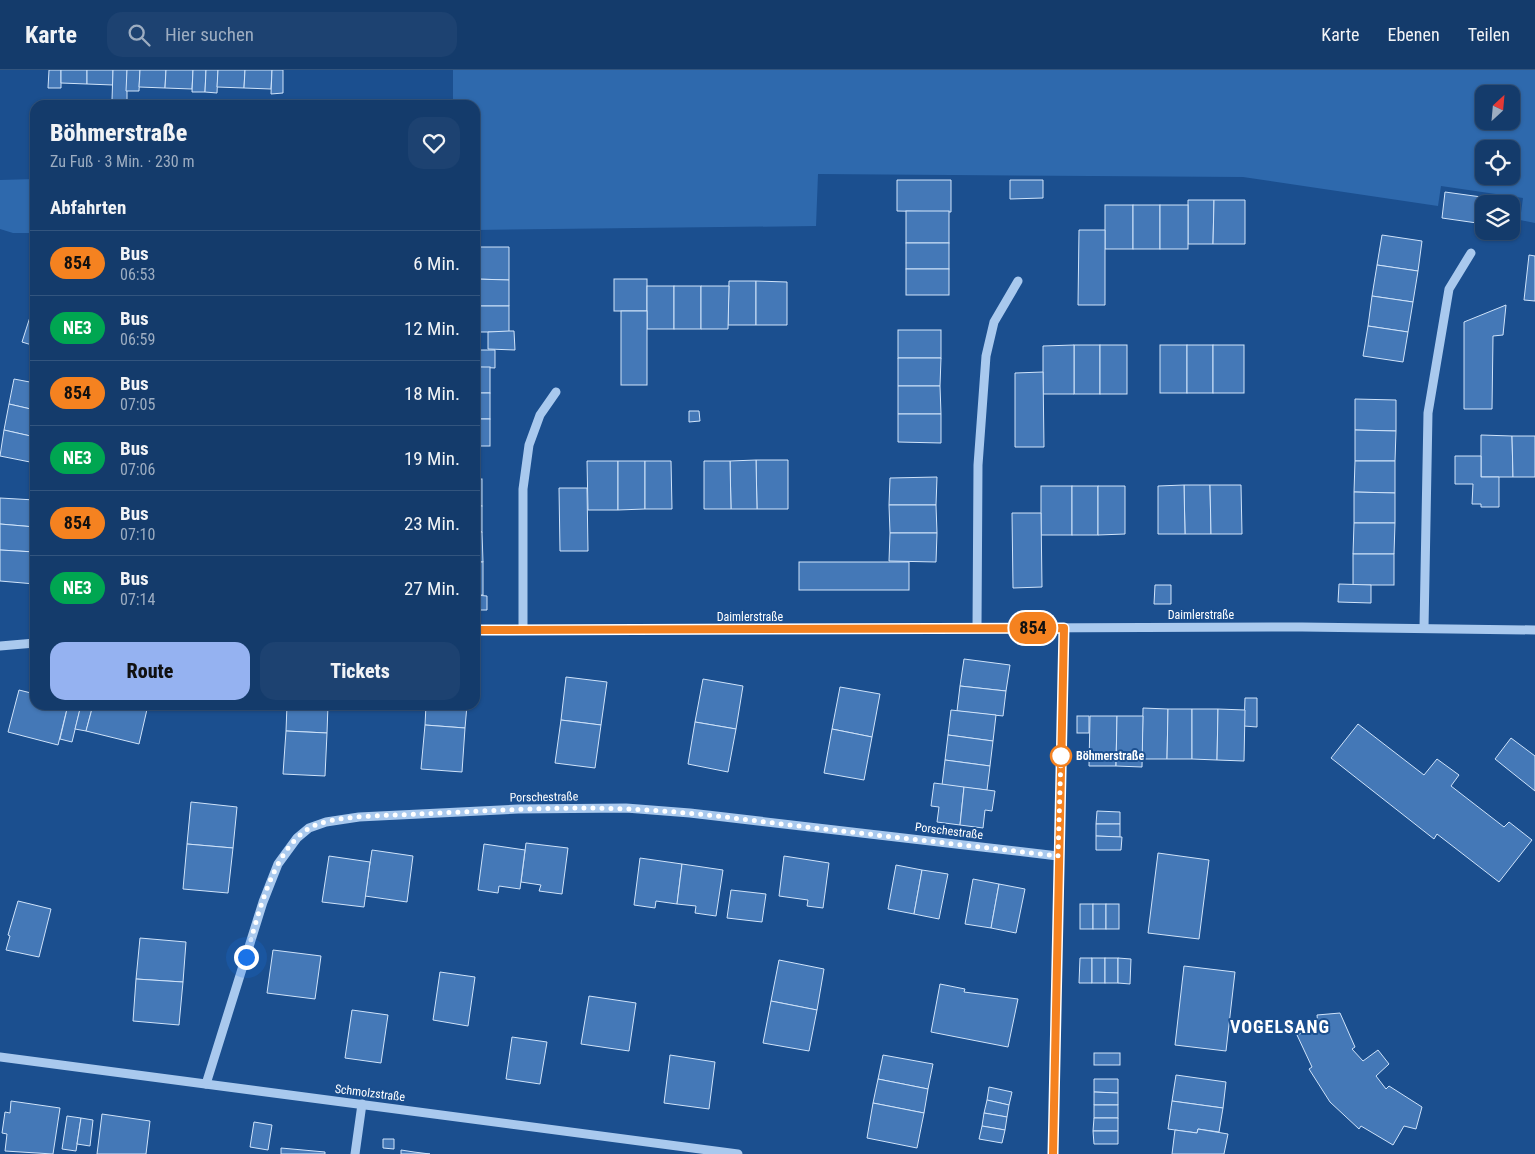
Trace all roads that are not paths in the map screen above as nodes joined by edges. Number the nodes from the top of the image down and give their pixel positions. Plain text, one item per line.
1 (1471, 253) dead end
2 (1018, 281) dead end
3 (556, 392) dead end
4 (977, 628) junction
5 (1064, 628) junction
6 (1424, 628) junction
7 (480, 630) edge
8 (523, 630) junction
9 (1535, 630) edge
10 (30, 643) edge
11 (0, 646) edge
12 (1058, 856) junction
13 (0, 1057) edge
14 (206, 1084) junction
15 (362, 1104) junction
16 (355, 1154) edge
17 (738, 1154) edge
18 (1053, 1154) edge

1 - 6 street
2 - 4 street
3 - 8 street
4 - 5 street, Daimlerstraße
4 - 8 street, Daimlerstraße
5 - 6 street, Daimlerstraße
5 - 12 street
6 - 9 street, Daimlerstraße
7 - 8 street, Daimlerstraße
10 - 11 street
12 - 14 street, Porschestraße
12 - 18 street
13 - 14 street, Schmolzstraße
14 - 15 street, Schmolzstraße
15 - 16 street
15 - 17 street, Schmolzstraße

